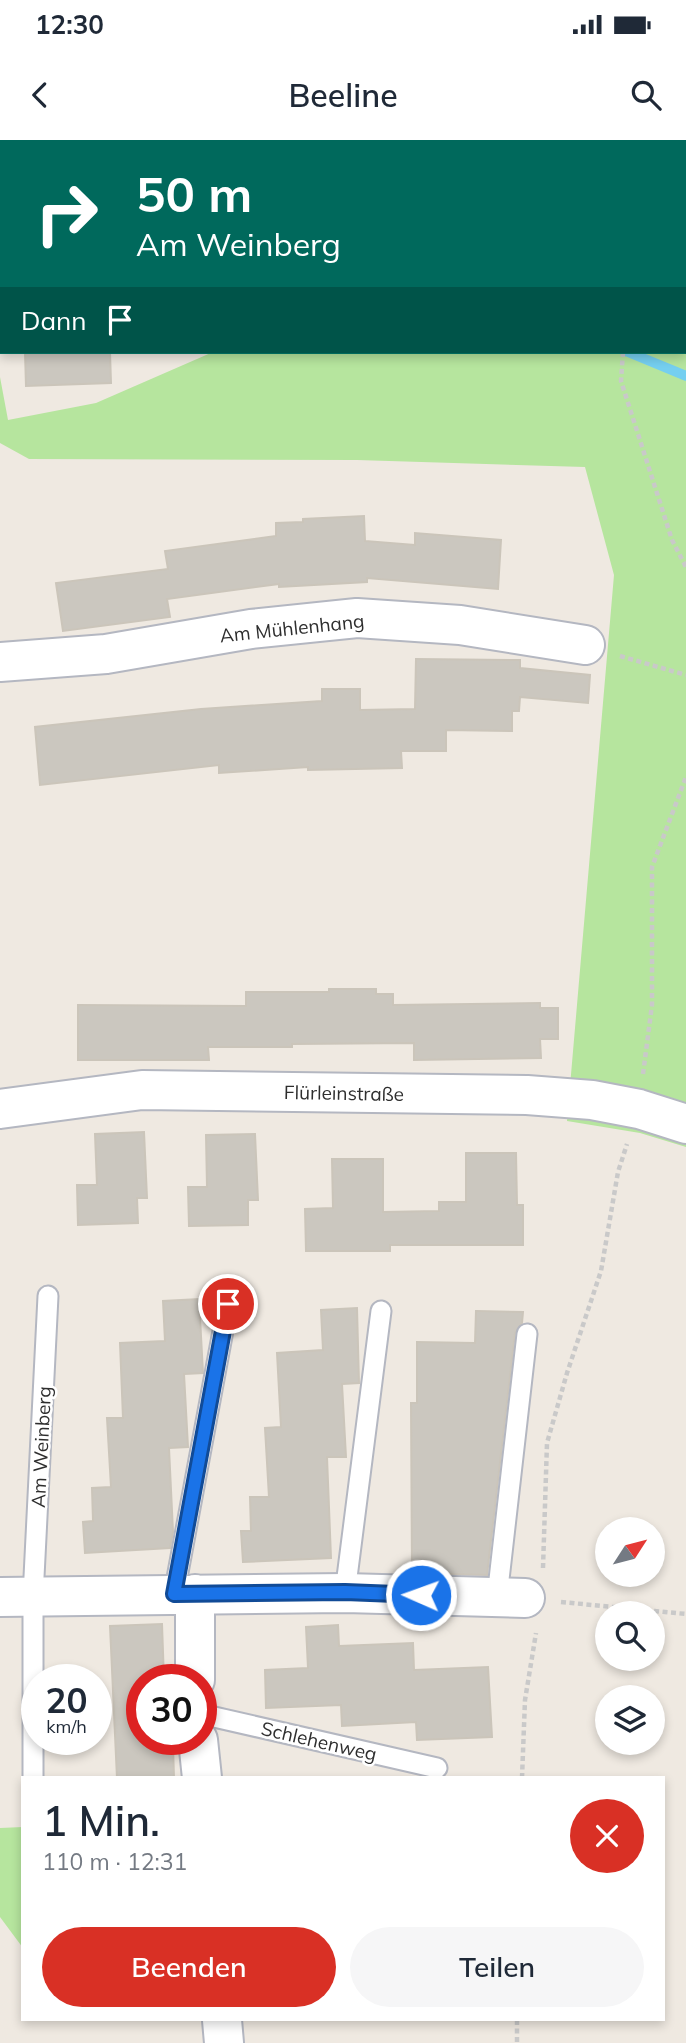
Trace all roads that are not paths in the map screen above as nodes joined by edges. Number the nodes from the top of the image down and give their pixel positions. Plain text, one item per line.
1 (585, 645) road end
2 (0, 662) edge
3 (0, 1109) edge
4 (686, 1124) edge
5 (48, 1296) dead end
6 (228, 1304) dead end
7 (381, 1311) dead end
8 (527, 1334) dead end
9 (345, 1592) junction
10 (184, 1594) junction
11 (17, 1597) edge
12 (521, 1598) joint
13 (193, 1664) edge
14 (217, 1718) edge
15 (200, 1755) edge
16 (437, 1768) dead end
17 (33, 1776) edge
18 (202, 1776) edge
19 (222, 2021) edge
20 (224, 2043) edge

1 - 2 street, Am Mühlenhang
3 - 4 street, Flürleinstraße
5 - 11 lane, Am Weinberg
6 - 10 lane
7 - 9 lane
8 - 12 lane
9 - 10 street
9 - 12 street
10 - 11 street
10 - 13 street
11 - 17 lane, Am Weinberg
14 - 16 lane, Schlehenweg
15 - 18 street
19 - 20 street

